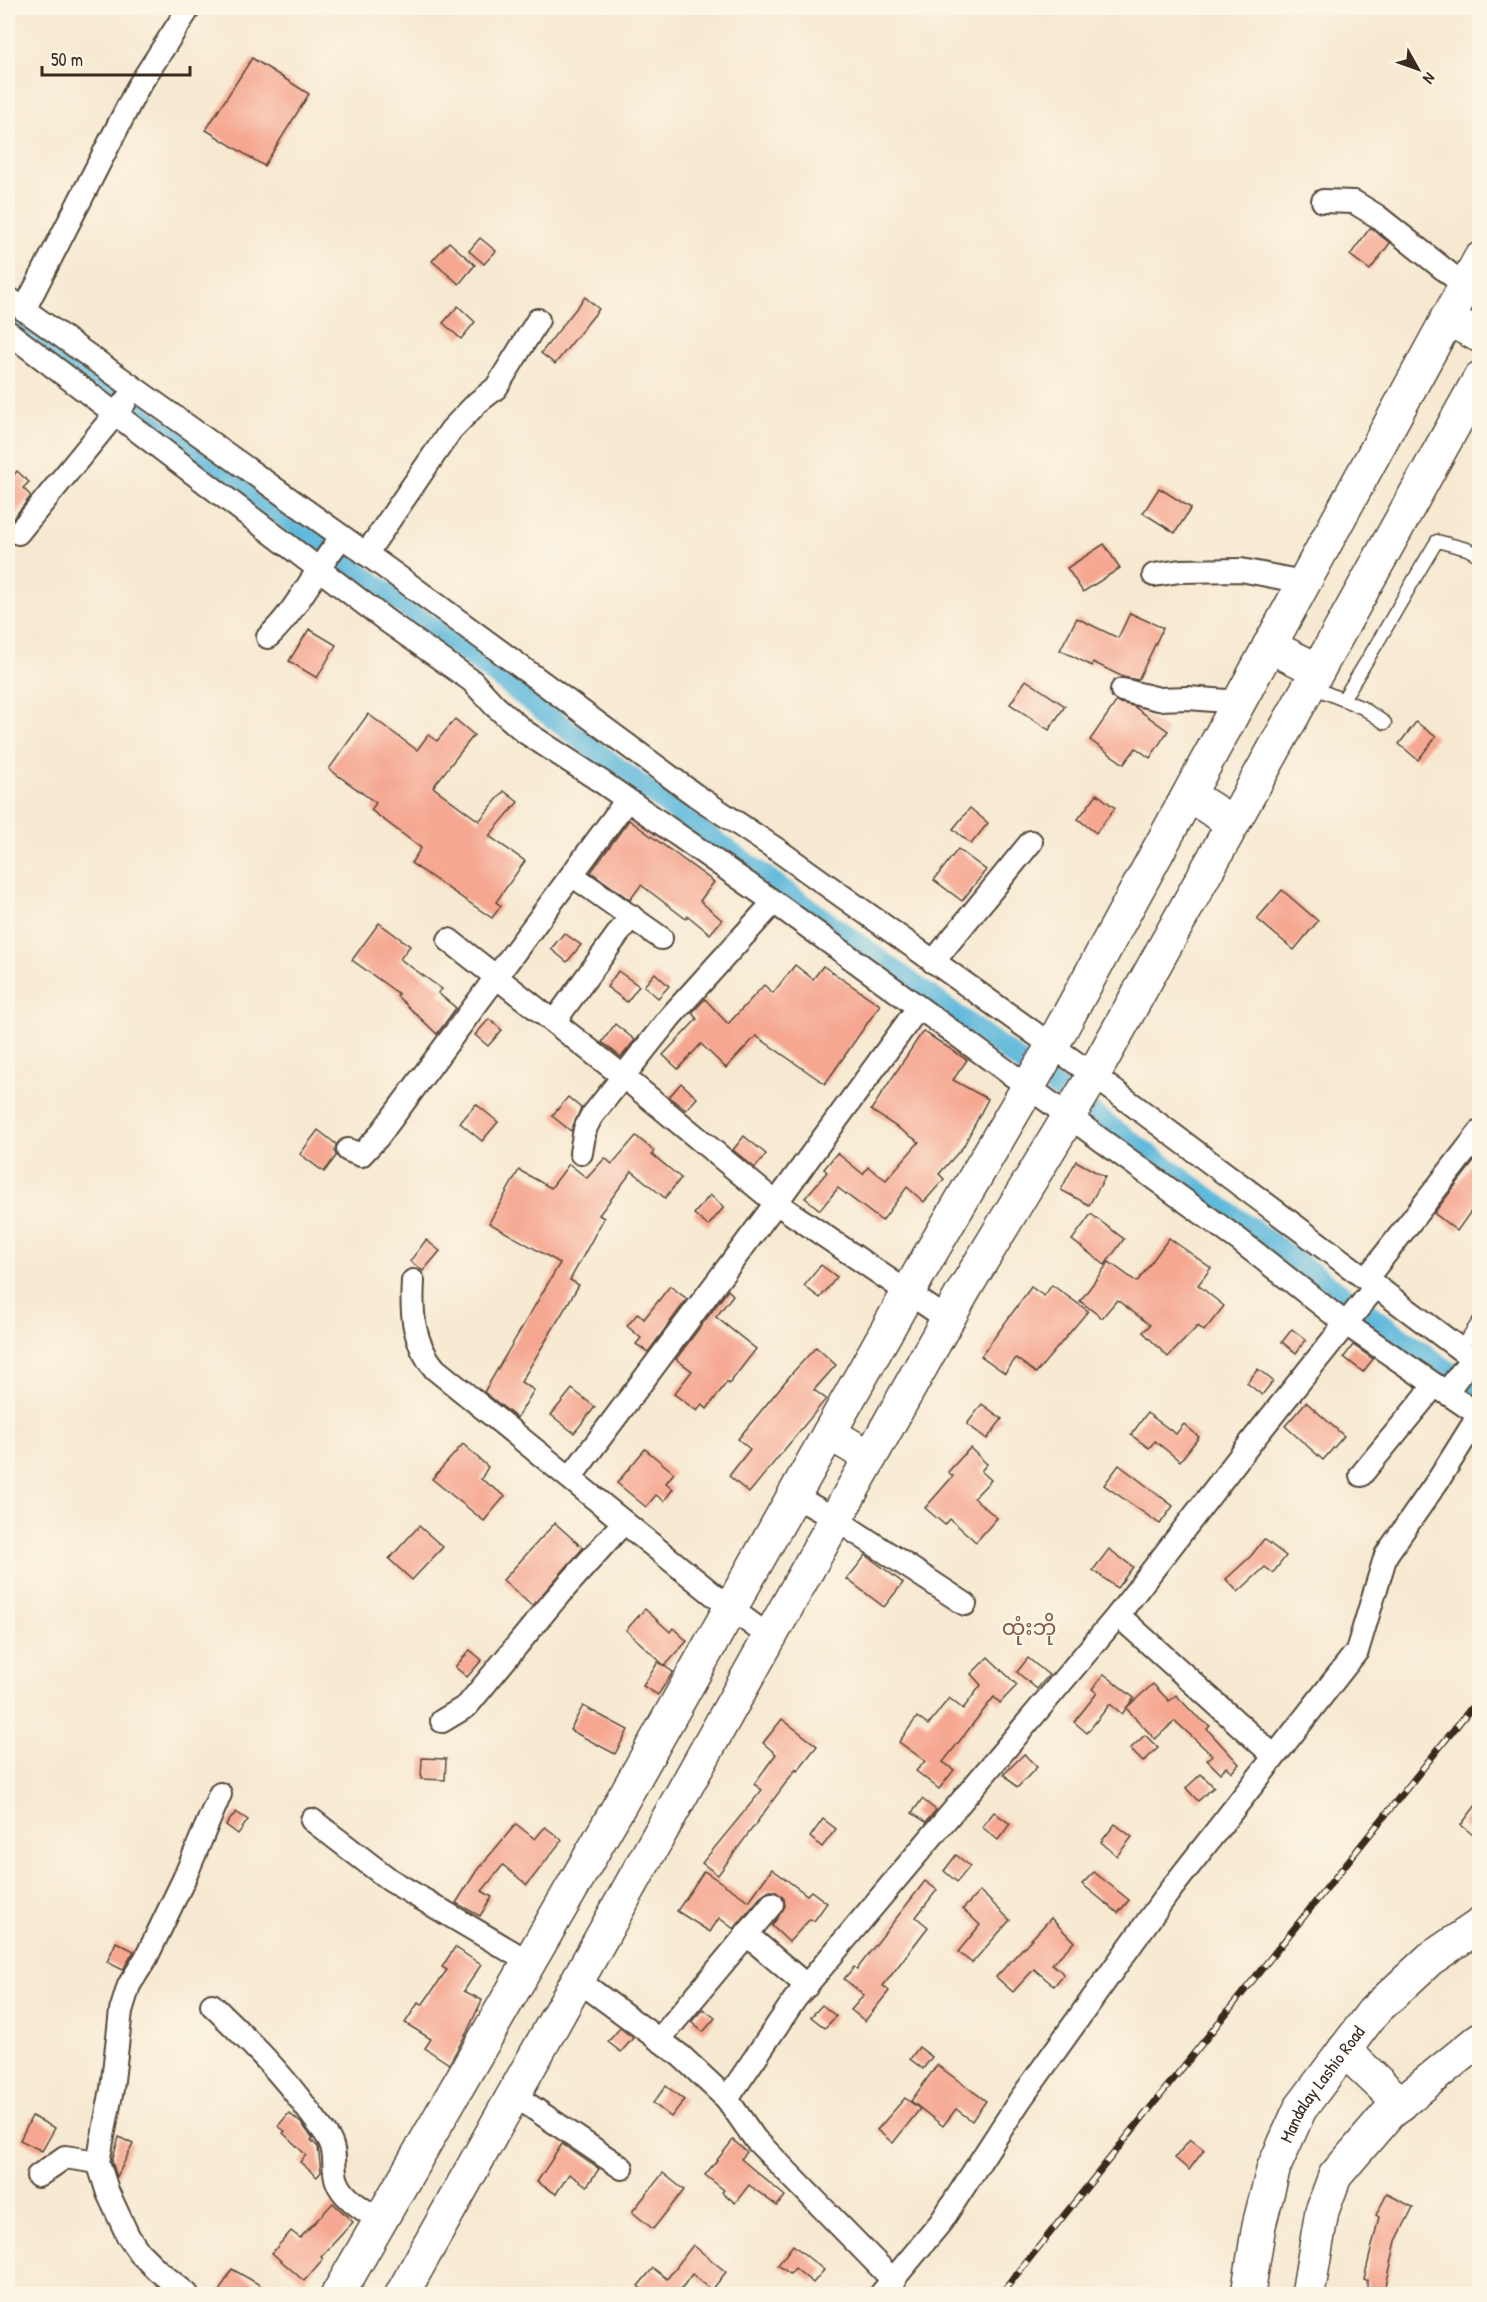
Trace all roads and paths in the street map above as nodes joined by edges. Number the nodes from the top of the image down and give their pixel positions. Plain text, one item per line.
1 (189, 8) edge
2 (1323, 201) dead end
3 (1472, 273) edge
4 (16, 304) edge
5 (1447, 318) junction
6 (538, 320) dead end
7 (8, 332) edge
8 (1479, 336) edge
9 (1479, 378) edge
10 (125, 402) junction
11 (18, 532) dead end
12 (331, 550) junction
13 (366, 554) junction
14 (1479, 556) edge
15 (1154, 574) dead end
16 (1303, 582) junction
17 (268, 637) dead end
18 (1269, 646) junction
19 (1313, 678) junction
20 (1122, 690) dead end
21 (1343, 699) junction
22 (1239, 702) junction
23 (1385, 723) dead end
24 (1189, 795) junction
25 (627, 800) junction
26 (1233, 823) junction
27 (1031, 842) dead end
28 (572, 875) junction
29 (774, 902) junction
30 (631, 916) junction
31 (661, 938) dead end
32 (450, 940) dead end
33 (933, 962) junction
34 (497, 977) junction
35 (918, 1008) junction
36 (554, 1022) junction
37 (1040, 1066) junction
38 (624, 1077) junction
39 (1081, 1096) junction
40 (1479, 1132) edge
41 (348, 1150) dead end
42 (581, 1153) dead end
43 (776, 1203) junction
44 (413, 1281) dead end
45 (1372, 1286) junction
46 (908, 1293) junction
47 (947, 1319) junction
48 (1349, 1320) junction
49 (1479, 1320) edge
50 (1470, 1359) edge
51 (1445, 1387) junction
52 (830, 1433) junction
53 (870, 1457) junction
54 (1361, 1475) dead end
55 (570, 1478) junction
56 (793, 1495) junction
57 (837, 1520) junction
58 (624, 1522) junction
59 (965, 1604) dead end
60 (730, 1608) junction
61 (1118, 1615) junction
62 (770, 1637) junction
63 (442, 1720) dead end
64 (1274, 1756) junction
65 (220, 1794) dead end
66 (312, 1820) dead end
67 (772, 1904) dead end
68 (1479, 1925) edge
69 (746, 1934) junction
70 (529, 1962) junction
71 (579, 1980) junction
72 (807, 1986) junction
73 (212, 2005) dead end
74 (1479, 2039) edge
75 (659, 2040) junction
76 (1344, 2050) junction
77 (514, 2095) junction
78 (727, 2099) junction
79 (1401, 2104) junction
80 (98, 2162) junction
81 (622, 2168) dead end
82 (38, 2176) dead end
83 (381, 2222) junction
84 (888, 2288) edge
85 (188, 2295) edge
86 (338, 2295) edge
87 (402, 2295) edge
88 (1248, 2295) edge
89 (1308, 2295) edge

1 - 4 street
2 - 3 street
3 - 5 main road
4 - 10 street
5 - 8 main road
5 - 16 main road
6 - 13 street
7 - 10 street
9 - 19 main road
10 - 11 street
10 - 12 street
10 - 12 street
12 - 13 street
12 - 17 street
12 - 25 street
13 - 33 street
14 - 21 lane
15 - 16 street
16 - 18 main road
18 - 19 main road
18 - 22 main road
19 - 21 lane
19 - 26 main road
20 - 22 street
21 - 23 lane
22 - 24 main road
24 - 26 main road
24 - 37 main road
25 - 28 street
25 - 29 street
26 - 39 main road
27 - 33 street
28 - 30 street
28 - 34 street
29 - 35 street
29 - 38 street
30 - 31 street
30 - 36 street
32 - 34 street
33 - 37 street
34 - 36 street
34 - 41 street
35 - 37 street
35 - 43 street
36 - 38 street
37 - 39 street
37 - 39 street
37 - 46 main road
38 - 42 street
38 - 43 street
39 - 45 street
39 - 47 main road
39 - 48 street
40 - 45 street
43 - 46 street
43 - 55 street
44 - 55 street
45 - 48 street
45 - 50 street
46 - 47 street
46 - 52 main road
47 - 53 main road
48 - 51 street
48 - 61 street
49 - 50 lane
50 - 51 street
51 - 54 street
51 - 64 street
52 - 53 main road
52 - 56 main road
53 - 57 main road
55 - 58 street
56 - 57 street
56 - 60 main road
57 - 59 street
57 - 62 main road
58 - 60 street
58 - 63 street
60 - 62 street
60 - 70 main road
61 - 64 street
61 - 72 street
62 - 71 main road
64 - 84 street
65 - 80 street
66 - 70 street
67 - 69 street
68 - 76 main road, Mandalay Lashio Road
69 - 72 street
69 - 75 street
70 - 83 main road
71 - 75 street
71 - 77 main road
72 - 78 street
73 - 83 street
74 - 79 main road
75 - 78 street
76 - 79 main road
76 - 88 main road, Mandalay Lashio Road
77 - 81 street
77 - 87 main road
78 - 84 street
79 - 89 main road
80 - 82 street
80 - 85 street
83 - 86 main road

